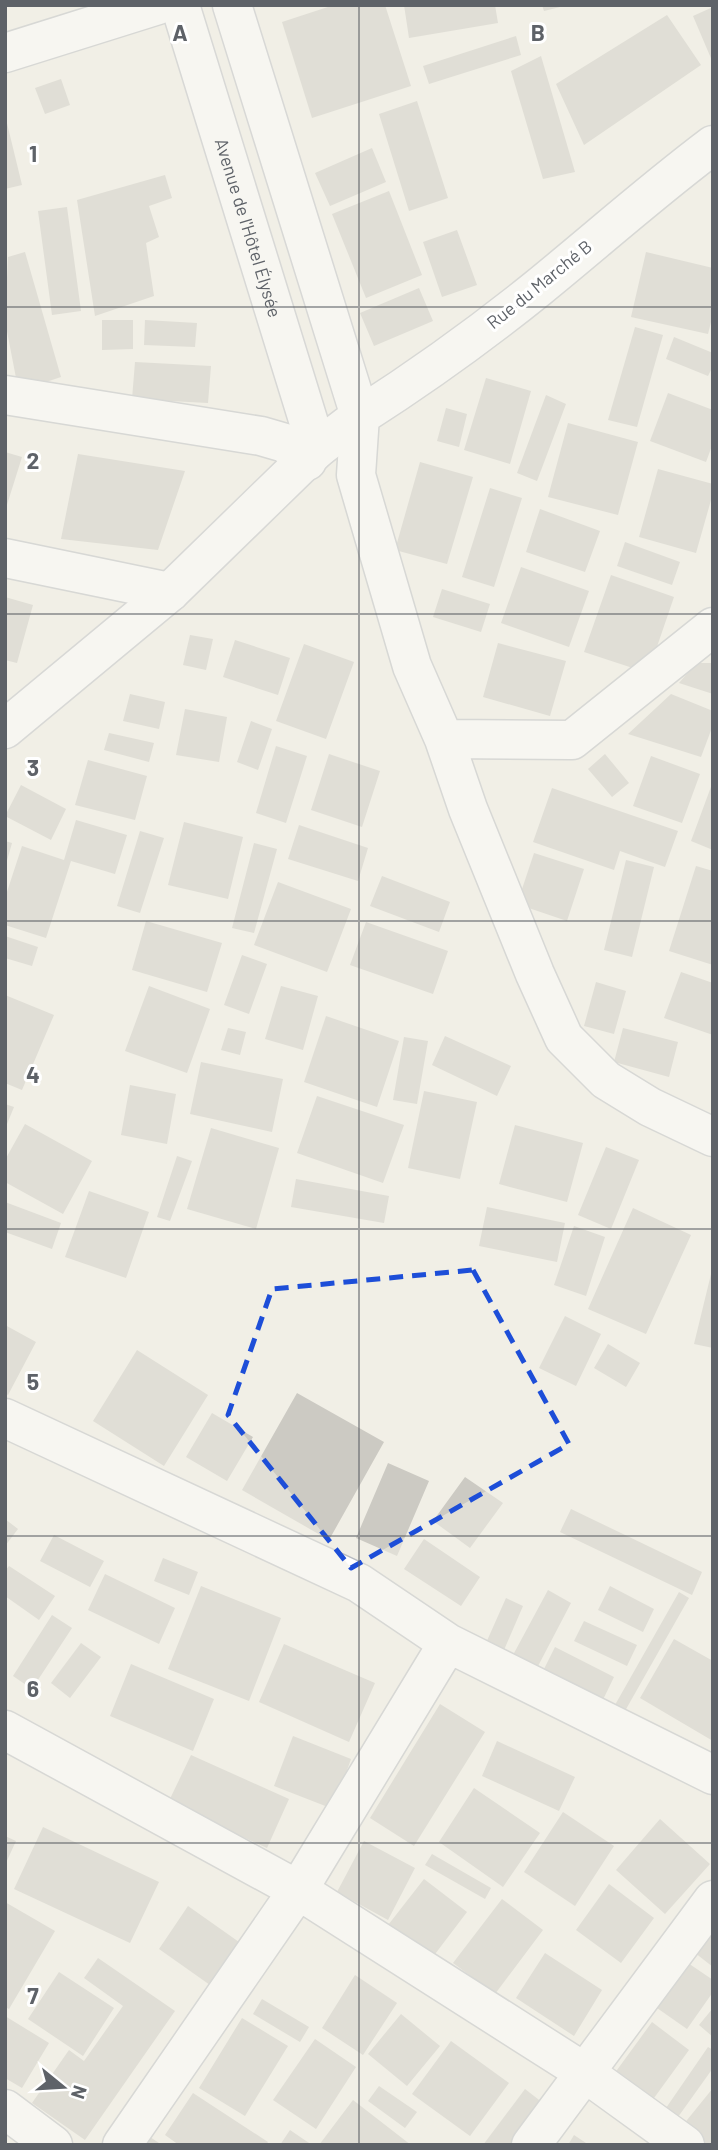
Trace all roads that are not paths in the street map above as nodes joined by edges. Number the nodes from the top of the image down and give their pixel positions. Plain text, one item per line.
1 (159, 5) edge
2 (180, 5) edge
3 (232, 5) edge
4 (5, 53) edge
5 (713, 145) edge
6 (5, 395) edge
7 (360, 416) junction
8 (312, 455) junction
9 (356, 475) junction
10 (5, 558) edge
11 (170, 592) junction
12 (713, 627) edge
13 (5, 729) edge
14 (443, 739) junction
15 (713, 1137) edge
16 (5, 1418) edge
17 (448, 1643) junction
18 (5, 1730) edge
19 (713, 1774) edge
20 (298, 1890) junction
21 (713, 1900) edge
22 (584, 2072) junction
23 (5, 2109) edge
24 (53, 2145) edge
25 (122, 2145) edge
26 (531, 2145) edge
27 (685, 2145) edge

1 - 4 street
2 - 8 street, Avenue de l'Hôtel Élysée
3 - 7 street
5 - 7 street, Rue du Marché B
6 - 8 street
7 - 8 street, Rue du Marché B
7 - 9 street
8 - 9 street
8 - 11 street, Rue du Marché B
9 - 14 street
10 - 11 street
11 - 13 street, Rue du Marché B
12 - 14 street
14 - 15 street
16 - 17 street
17 - 19 street
17 - 20 street
18 - 20 street
20 - 22 street
20 - 25 street
21 - 22 street
22 - 26 street
22 - 27 street
23 - 24 street

